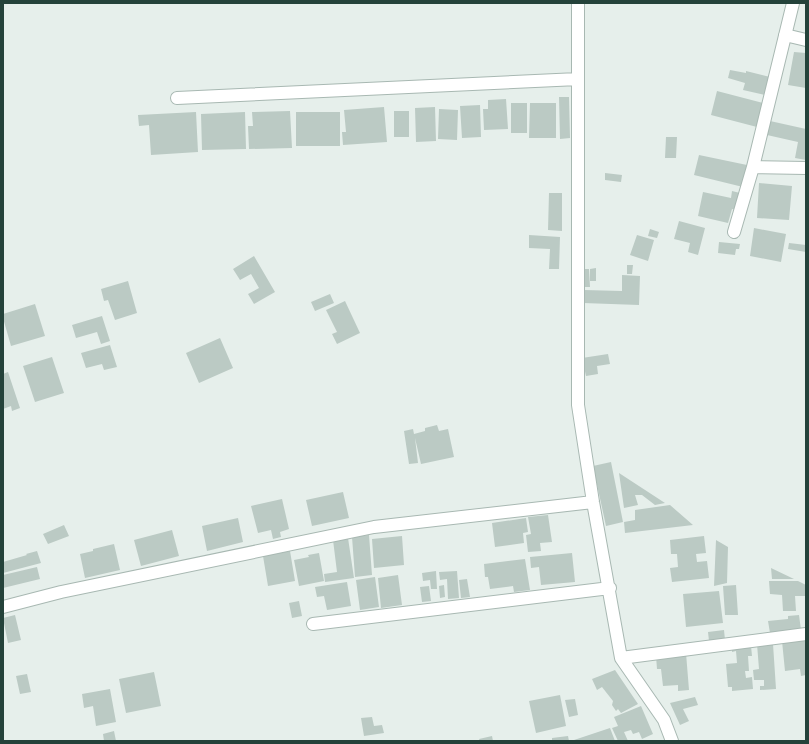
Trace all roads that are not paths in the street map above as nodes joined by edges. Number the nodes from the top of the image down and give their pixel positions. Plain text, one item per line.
1 (578, 3) edge
2 (793, 3) edge
3 (785, 35) junction
4 (806, 40) edge
5 (578, 78) junction
6 (177, 98) dead end
7 (753, 167) junction
8 (806, 168) edge
9 (734, 232) dead end
10 (593, 502) junction
11 (610, 588) junction
12 (3, 607) edge
13 (313, 624) dead end
14 (806, 634) edge
15 (621, 658) junction
16 (672, 741) edge

1 - 5 street
2 - 3 street
3 - 4 street
3 - 7 street
5 - 6 street
5 - 10 street
7 - 8 street
7 - 9 street
10 - 11 street
10 - 12 street
11 - 13 street
11 - 15 street
14 - 15 street
15 - 16 street

